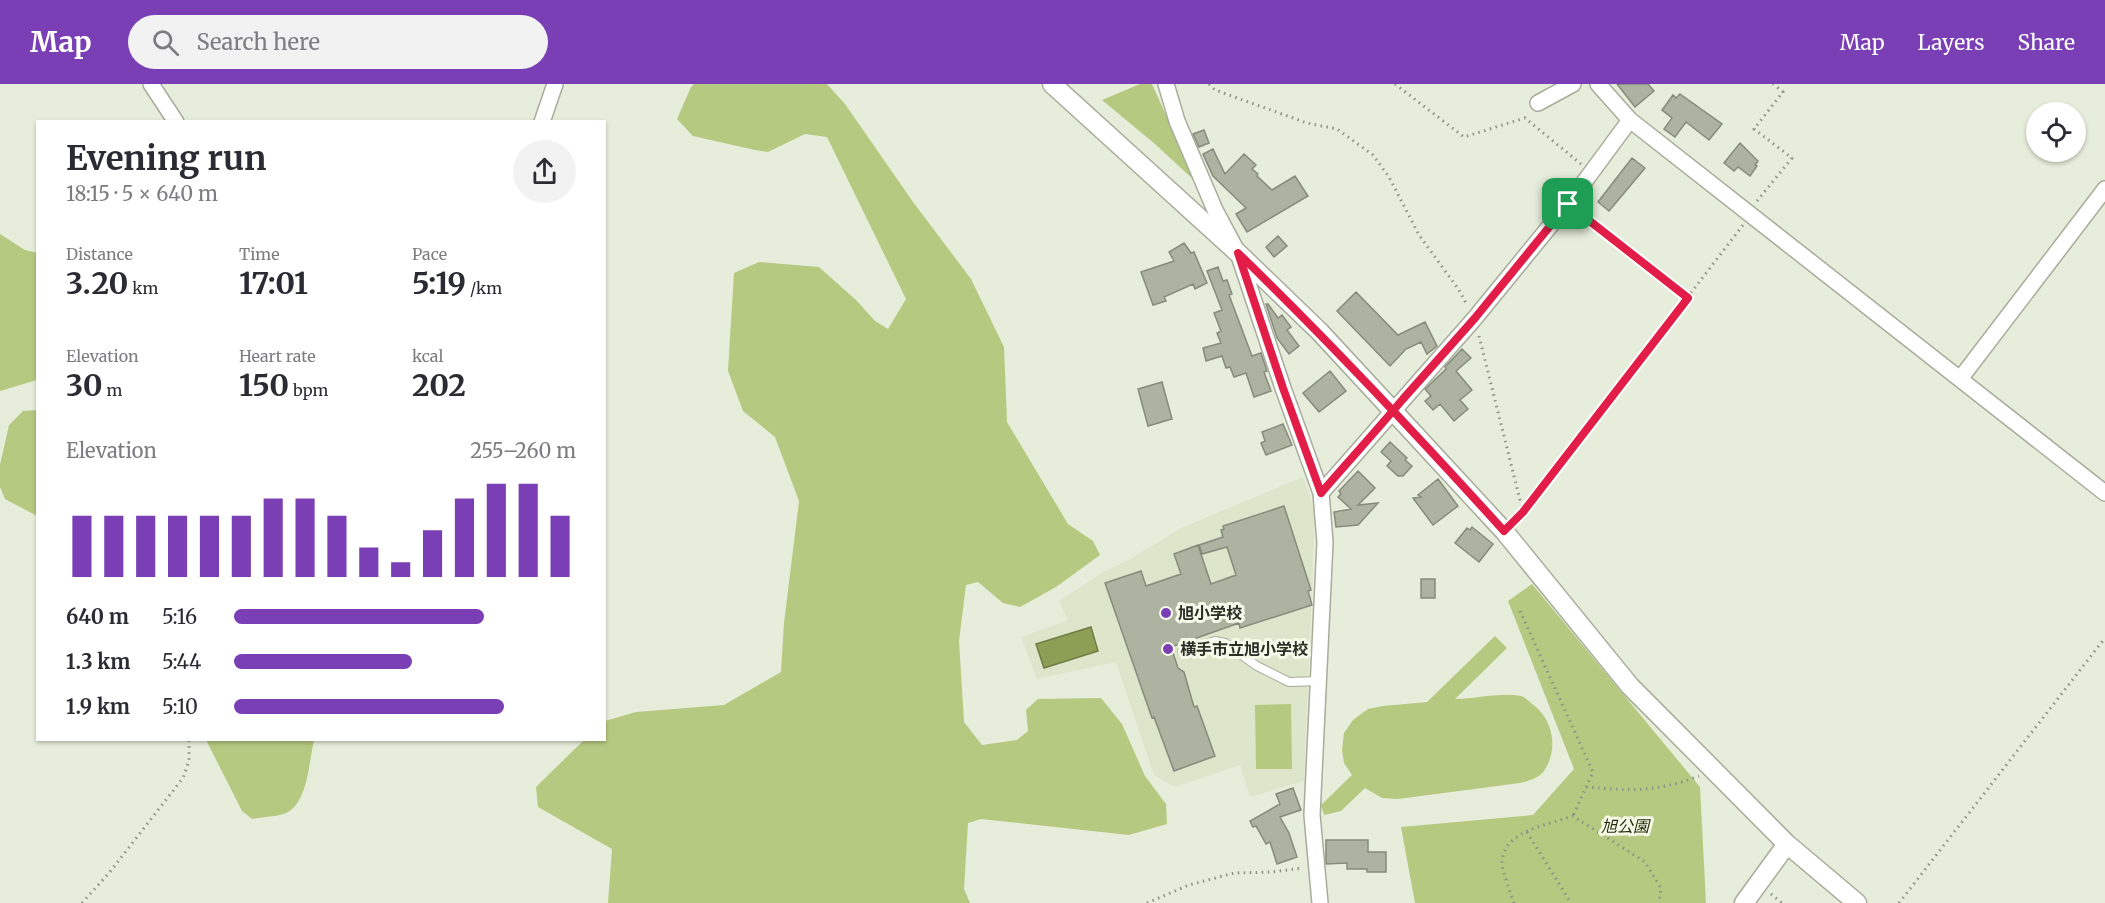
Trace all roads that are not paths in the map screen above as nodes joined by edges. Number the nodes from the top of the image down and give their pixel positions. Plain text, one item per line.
1 (152, 84) edge
2 (555, 84) edge
3 (1052, 84) edge
4 (1166, 84) edge
5 (1573, 84) edge
6 (1599, 84) edge
7 (1538, 103) dead end
8 (175, 120) edge
9 (543, 120) edge
10 (1630, 120) junction
11 (2105, 189) edge
12 (1238, 253) junction
13 (1960, 379) junction
14 (1394, 410) junction
15 (1321, 493) junction
16 (2105, 493) edge
17 (1182, 651) dead end
18 (1319, 681) junction
19 (1787, 844) junction
20 (1320, 903) edge
21 (1744, 903) edge
22 (1857, 903) edge

1 - 8 street
2 - 9 street
3 - 12 street
4 - 12 street
5 - 7 street
6 - 10 street
10 - 13 street
10 - 14 street
11 - 13 street
12 - 14 street
12 - 15 street
13 - 16 street
14 - 15 street
14 - 19 street
15 - 18 street
17 - 18 lane
18 - 20 street
19 - 21 street
19 - 22 street

